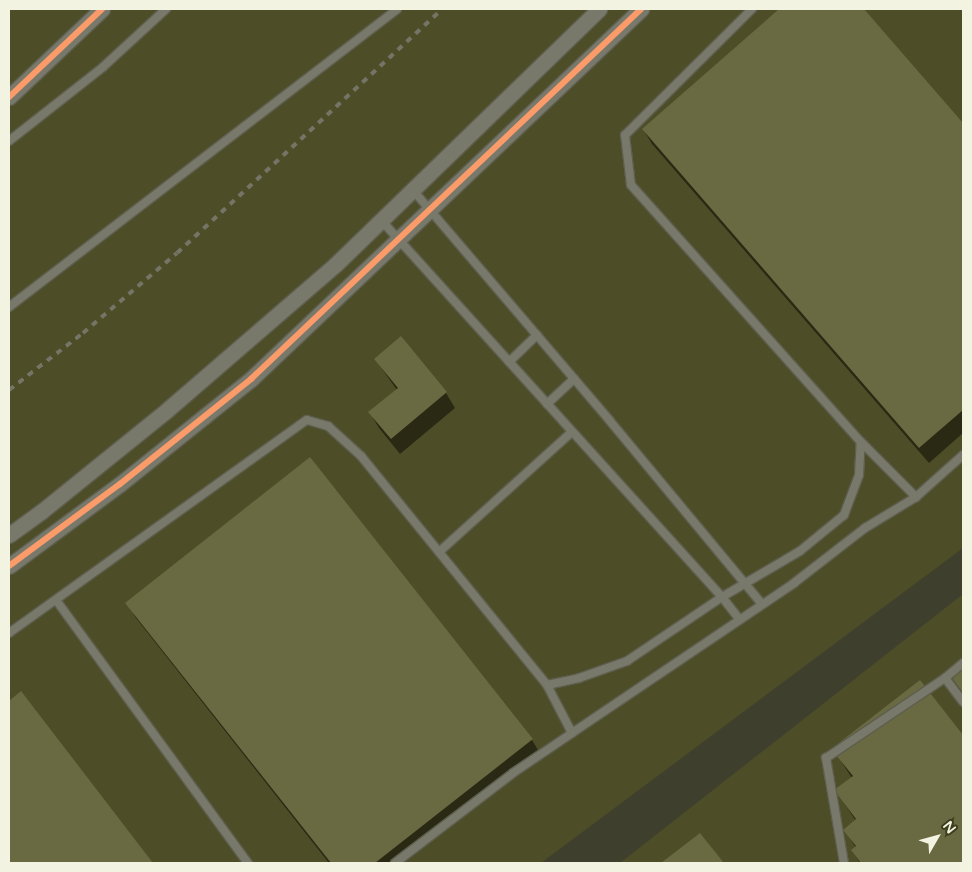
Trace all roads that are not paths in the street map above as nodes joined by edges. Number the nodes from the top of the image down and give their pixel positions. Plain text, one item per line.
1 (102, 9) edge
2 (166, 9) edge
3 (397, 9) edge
4 (599, 9) edge
5 (641, 9) edge
6 (752, 9) edge
7 (9, 98) edge
8 (9, 141) edge
9 (412, 190) junction
10 (429, 209) junction
11 (381, 220) junction
12 (398, 238) junction
13 (9, 307) edge
14 (537, 335) junction
15 (509, 362) junction
16 (574, 379) junction
17 (547, 404) junction
18 (572, 432) junction
19 (861, 442) junction
20 (963, 455) edge
21 (916, 497) junction
22 (9, 535) edge
23 (439, 552) junction
24 (9, 566) edge
25 (747, 583) junction
26 (722, 596) junction
27 (56, 600) junction
28 (762, 604) junction
29 (739, 619) junction
30 (9, 633) edge
31 (963, 663) edge
32 (945, 678) junction
33 (547, 685) junction
34 (963, 702) edge
35 (572, 733) junction
36 (248, 863) edge
37 (395, 863) edge
38 (844, 863) edge

1 - 7 street
2 - 8 lane
3 - 13 lane
4 - 9 street
5 - 10 street
6 - 19 lane
9 - 10 lane
9 - 11 street
10 - 12 street
10 - 14 lane
11 - 12 lane
11 - 22 street
12 - 15 lane
12 - 24 street
14 - 15 lane
14 - 16 lane
15 - 17 lane
16 - 17 lane
16 - 25 lane
17 - 18 lane
18 - 23 lane
18 - 26 lane
19 - 21 lane
19 - 25 lane
20 - 21 lane
21 - 28 lane
23 - 27 lane
23 - 33 lane
25 - 26 lane
25 - 28 lane
26 - 29 lane
26 - 33 lane
27 - 30 lane
27 - 36 lane
28 - 29 lane
29 - 35 lane
31 - 32 lane
32 - 34 lane
32 - 38 lane
33 - 35 lane
35 - 37 lane

